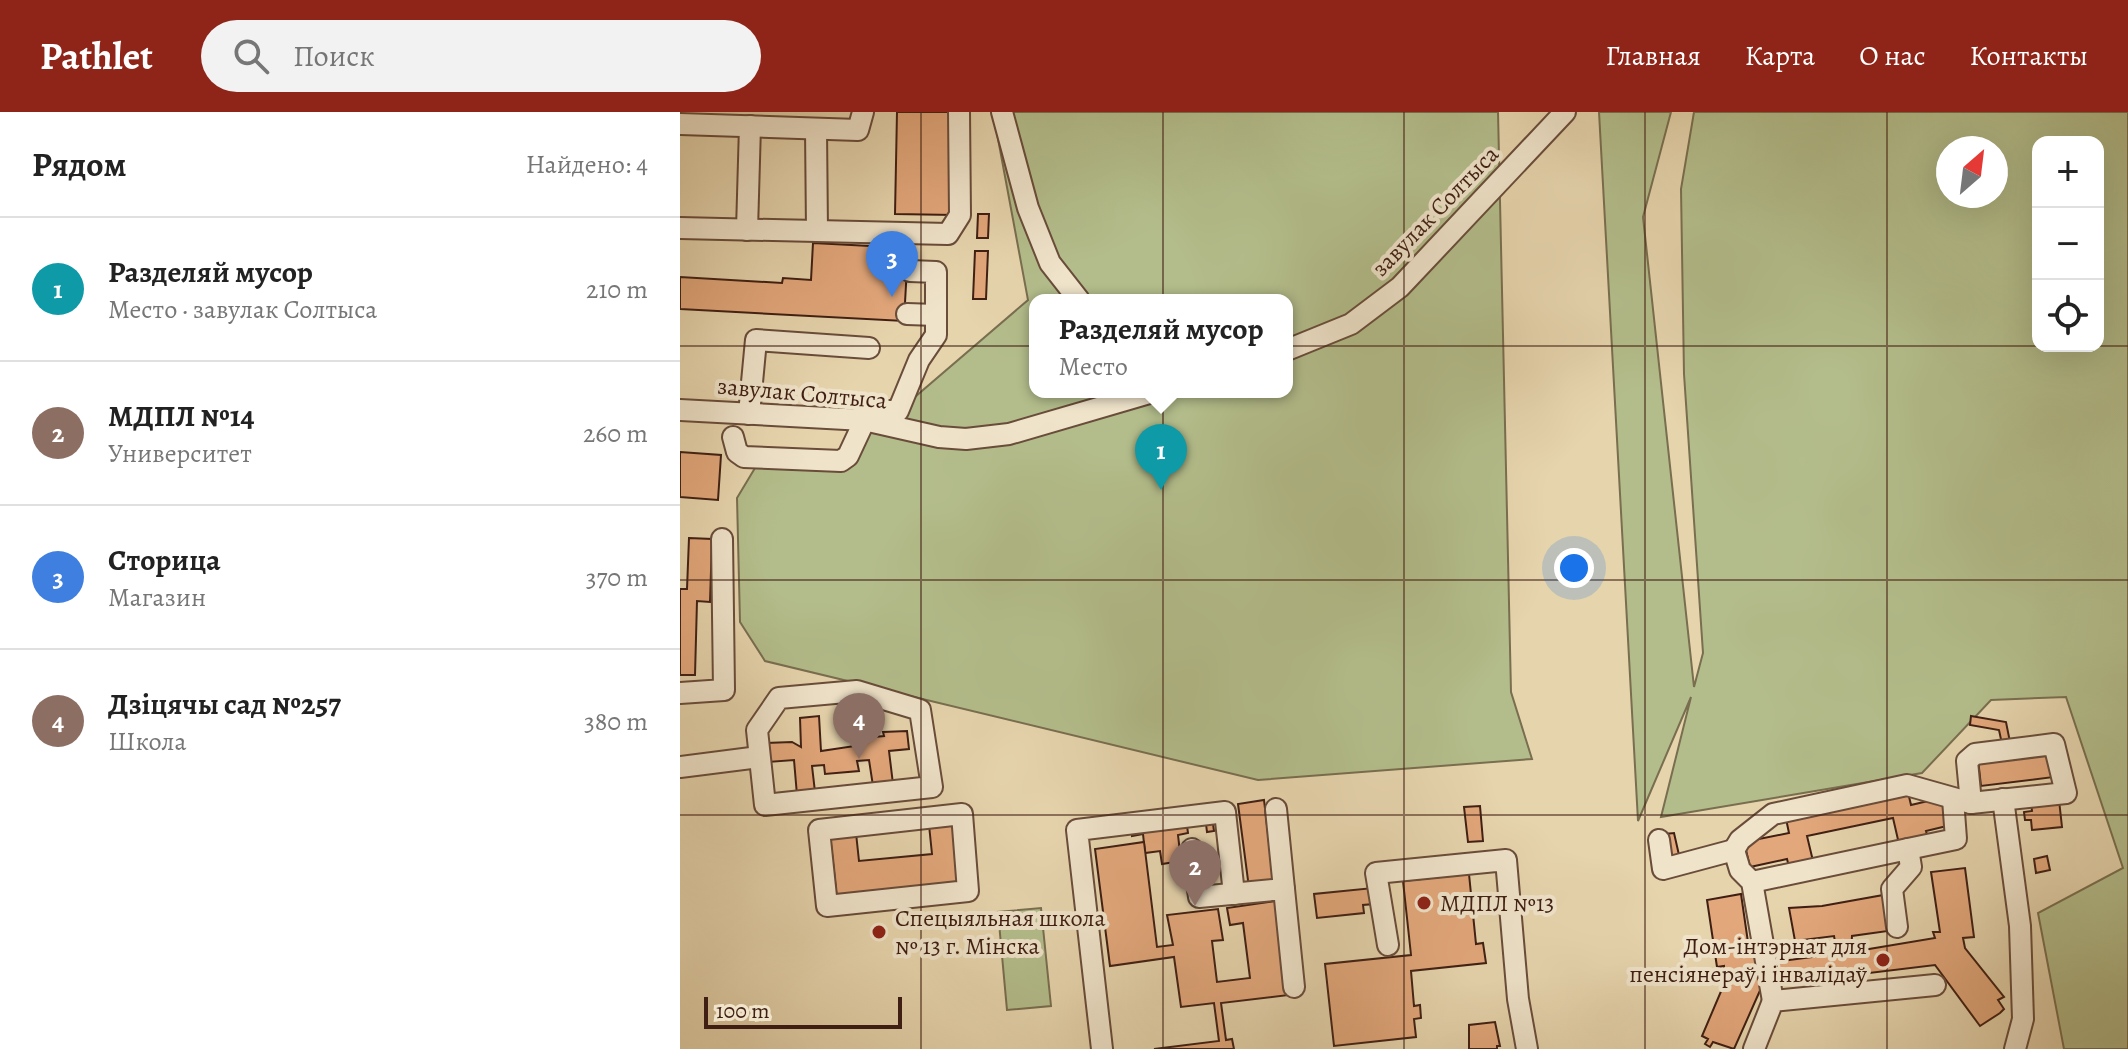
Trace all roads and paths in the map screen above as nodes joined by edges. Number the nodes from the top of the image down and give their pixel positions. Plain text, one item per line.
1 (863, 112) edge
2 (959, 112) edge
3 (1002, 112) edge
4 (1535, 112) edge
5 (1565, 112) edge
6 (680, 124) edge
7 (750, 126) junction
8 (816, 129) junction
9 (1544, 132) junction
10 (680, 228) edge
11 (747, 230) junction
12 (817, 231) junction
13 (910, 271) dead end
14 (1074, 294) edge
15 (907, 314) dead end
16 (936, 315) junction
17 (869, 348) dead end
18 (1293, 348) edge
19 (1128, 398) edge
20 (680, 410) edge
21 (749, 414) junction
22 (864, 420) junction
23 (733, 437) dead end
24 (722, 539) dead end
25 (680, 693) edge
26 (759, 757) junction
27 (680, 767) edge
28 (2003, 799) junction
29 (1962, 801) junction
30 (1276, 809) dead end
31 (1659, 840) dead end
32 (1192, 849) dead end
33 (1908, 849) junction
34 (1734, 850) junction
35 (1752, 882) junction
36 (1284, 889) junction
37 (1234, 894) junction
38 (827, 906) joint
39 (1897, 927) dead end
40 (1388, 945) dead end
41 (1935, 985) dead end
42 (1294, 987) dead end
43 (1773, 1001) junction
44 (1102, 1049) edge
45 (1527, 1049) edge
46 (1754, 1049) edge
47 (2015, 1049) edge

1 - 8 street
2 - 12 street
3 - 14 street
4 - 9 street
5 - 9 street, завулак Солтыса
6 - 7 street
7 - 8 street
7 - 11 street
8 - 12 street
9 - 18 street, завулак Солтыса
10 - 11 street
11 - 12 street
13 - 16 street
15 - 16 street
16 - 22 street
17 - 21 street
19 - 22 street, завулак Солтыса
20 - 21 street, завулак Солтыса
21 - 22 street, завулак Солтыса
22 - 23 street
24 - 25 street
26 - 26 street
26 - 27 street
28 - 29 street
28 - 29 street
28 - 47 street
29 - 33 street
29 - 34 street
30 - 36 street
31 - 34 street
32 - 37 street
33 - 35 street
33 - 39 street
34 - 35 street
35 - 43 street
36 - 37 street
36 - 42 street
37 - 44 street
38 - 38 street
40 - 45 street
41 - 43 street
43 - 46 street

